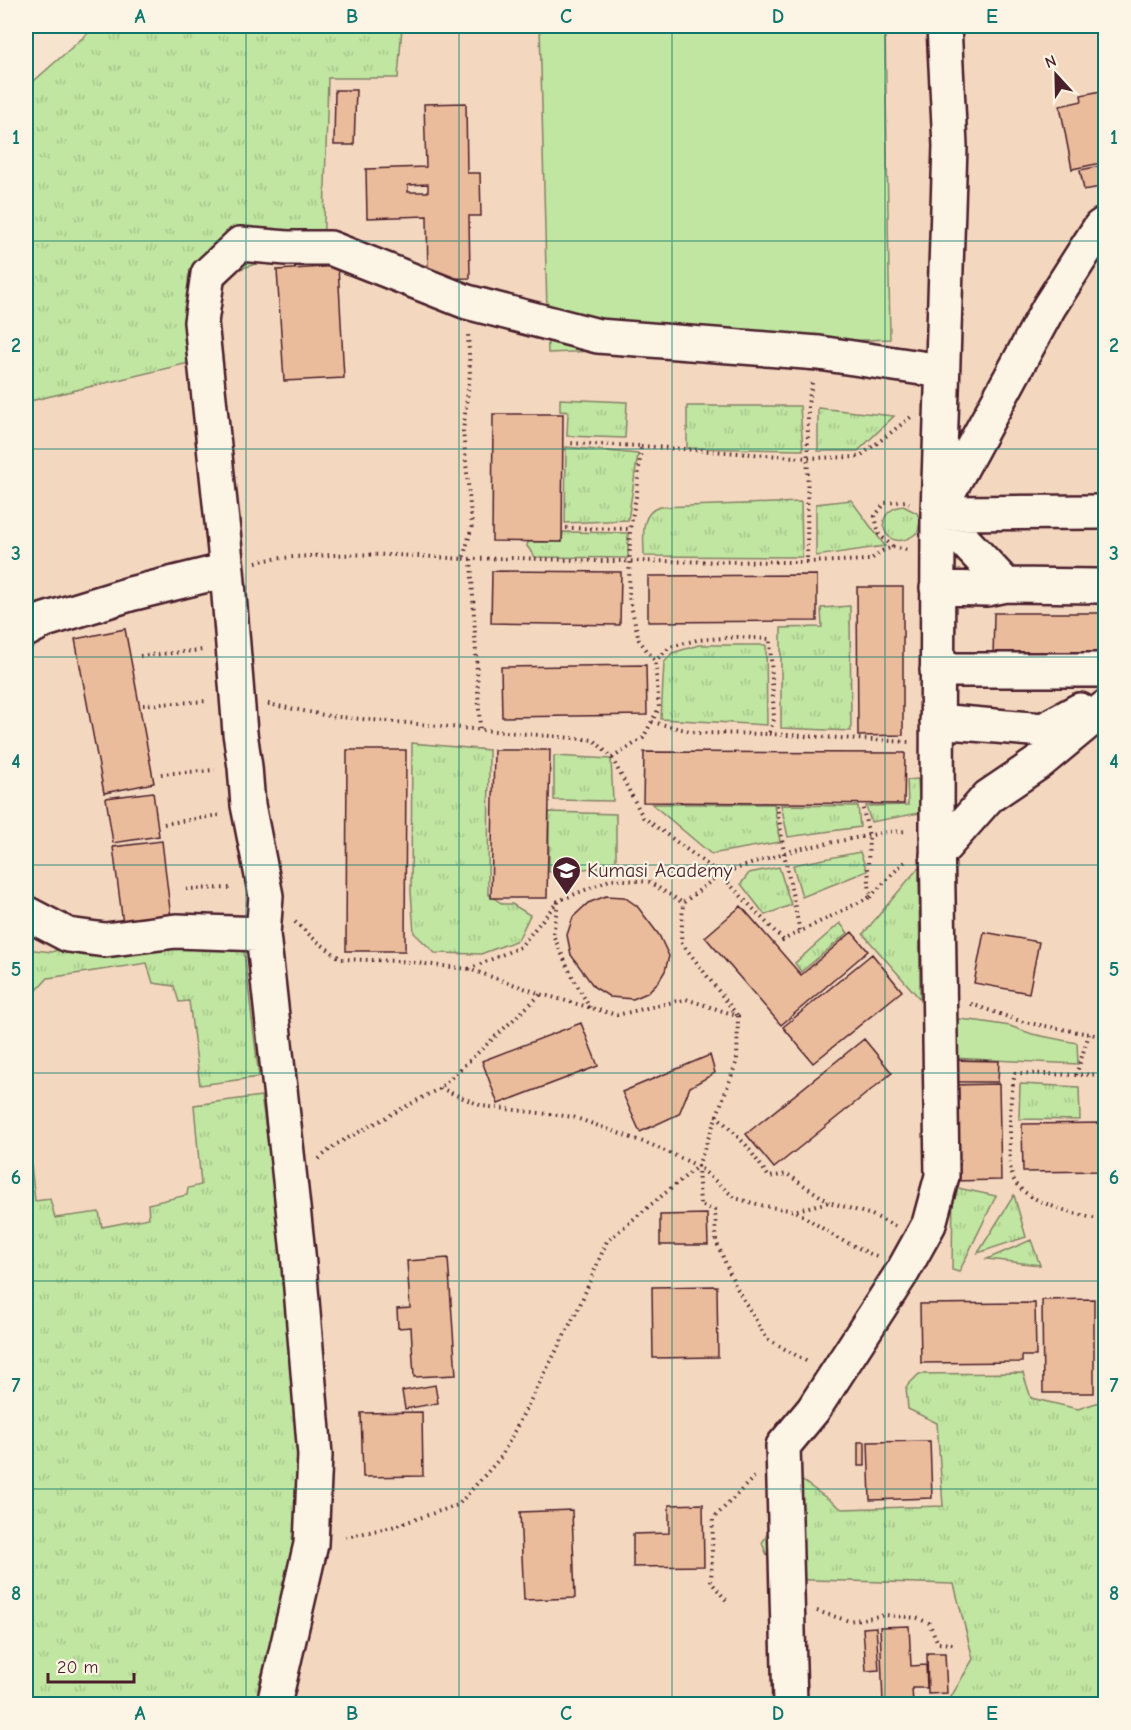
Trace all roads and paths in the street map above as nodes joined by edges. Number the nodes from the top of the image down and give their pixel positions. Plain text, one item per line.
1 (944, 26) edge
2 (1106, 223) edge
3 (467, 302) junction
4 (819, 352) junction
5 (942, 383) junction
6 (568, 443) dead end
7 (641, 446) junction
8 (807, 458) junction
9 (1106, 512) edge
10 (938, 513) junction
11 (566, 528) dead end
12 (630, 529) junction
13 (463, 559) junction
14 (471, 559) junction
15 (631, 561) junction
16 (807, 562) junction
17 (227, 570) junction
18 (1006, 585) junction
19 (938, 588) junction
20 (1106, 588) edge
21 (26, 630) edge
22 (234, 654) junction
23 (140, 656) dead end
24 (655, 661) junction
25 (937, 670) junction
26 (1106, 670) edge
27 (1106, 696) edge
28 (1106, 707) edge
29 (306, 710) dead end
30 (652, 722) junction
31 (480, 729) junction
32 (937, 733) junction
33 (769, 734) junction
34 (612, 758) junction
35 (245, 767) junction
36 (161, 774) dead end
37 (248, 805) junction
38 (777, 805) dead end
39 (862, 805) dead end
40 (164, 824) dead end
41 (868, 836) junction
42 (937, 842) junction
43 (784, 853) junction
44 (720, 874) junction
45 (186, 889) dead end
46 (266, 896) junction
47 (870, 897) junction
48 (558, 901) junction
49 (683, 903) junction
50 (26, 913) edge
51 (800, 932) junction
52 (263, 934) junction
53 (469, 969) junction
54 (939, 993) junction
55 (541, 994) junction
56 (590, 1008) junction
57 (738, 1016) junction
58 (1089, 1034) junction
59 (1106, 1037) edge
60 (1106, 1074) edge
61 (1076, 1075) junction
62 (440, 1088) junction
63 (716, 1115) junction
64 (698, 1166) junction
65 (291, 1184) junction
66 (829, 1202) junction
67 (796, 1211) junction
68 (1106, 1221) edge
69 (915, 1251) junction
70 (834, 1377) junction
71 (783, 1446) junction
72 (310, 1544) junction
73 (788, 1594) junction
74 (726, 1600) dead end
75 (954, 1644) dead end
76 (274, 1704) edge
77 (790, 1704) edge

1 - 5 street
2 - 10 street
3 - 4 street
3 - 13 path
3 - 17 street
4 - 5 street
4 - 8 path
5 - 8 path
5 - 10 street
6 - 7 path
7 - 8 path
7 - 12 path
8 - 16 path
9 - 10 street
10 - 16 path
10 - 18 street
10 - 19 street
11 - 12 path
12 - 15 path
13 - 14 path
13 - 17 path
14 - 15 path
14 - 31 path
15 - 16 path
15 - 24 path
17 - 21 street
17 - 22 street
18 - 19 street
18 - 20 street
19 - 25 street
22 - 23 path
22 - 35 street
24 - 30 path
24 - 33 path
25 - 26 street
25 - 32 street
27 - 32 street
28 - 42 street
29 - 31 path
30 - 33 path
30 - 34 path
31 - 34 path
32 - 33 path
32 - 42 street
34 - 44 path
35 - 36 path
35 - 37 street
37 - 40 path
37 - 46 street
38 - 43 path
39 - 41 path
41 - 42 path
41 - 43 path
41 - 47 path
42 - 47 path
42 - 54 street
43 - 44 path
43 - 51 path
44 - 49 path
44 - 51 path
45 - 46 path
46 - 52 street
46 - 53 path
47 - 51 path
48 - 49 path
48 - 53 path
48 - 56 path
49 - 57 path
50 - 52 street
52 - 65 street
53 - 55 path
54 - 58 path
54 - 69 street
55 - 56 path
55 - 62 path
56 - 57 path
57 - 63 path
58 - 59 path
58 - 61 path
60 - 61 path
61 - 68 path
62 - 64 path
62 - 65 path
63 - 64 path
63 - 66 path
64 - 67 path
64 - 70 path
64 - 72 path
65 - 72 street
66 - 67 path
66 - 69 path
67 - 69 path
69 - 70 street
70 - 71 street
71 - 73 street
71 - 74 path
72 - 76 street
73 - 75 path
73 - 77 street

